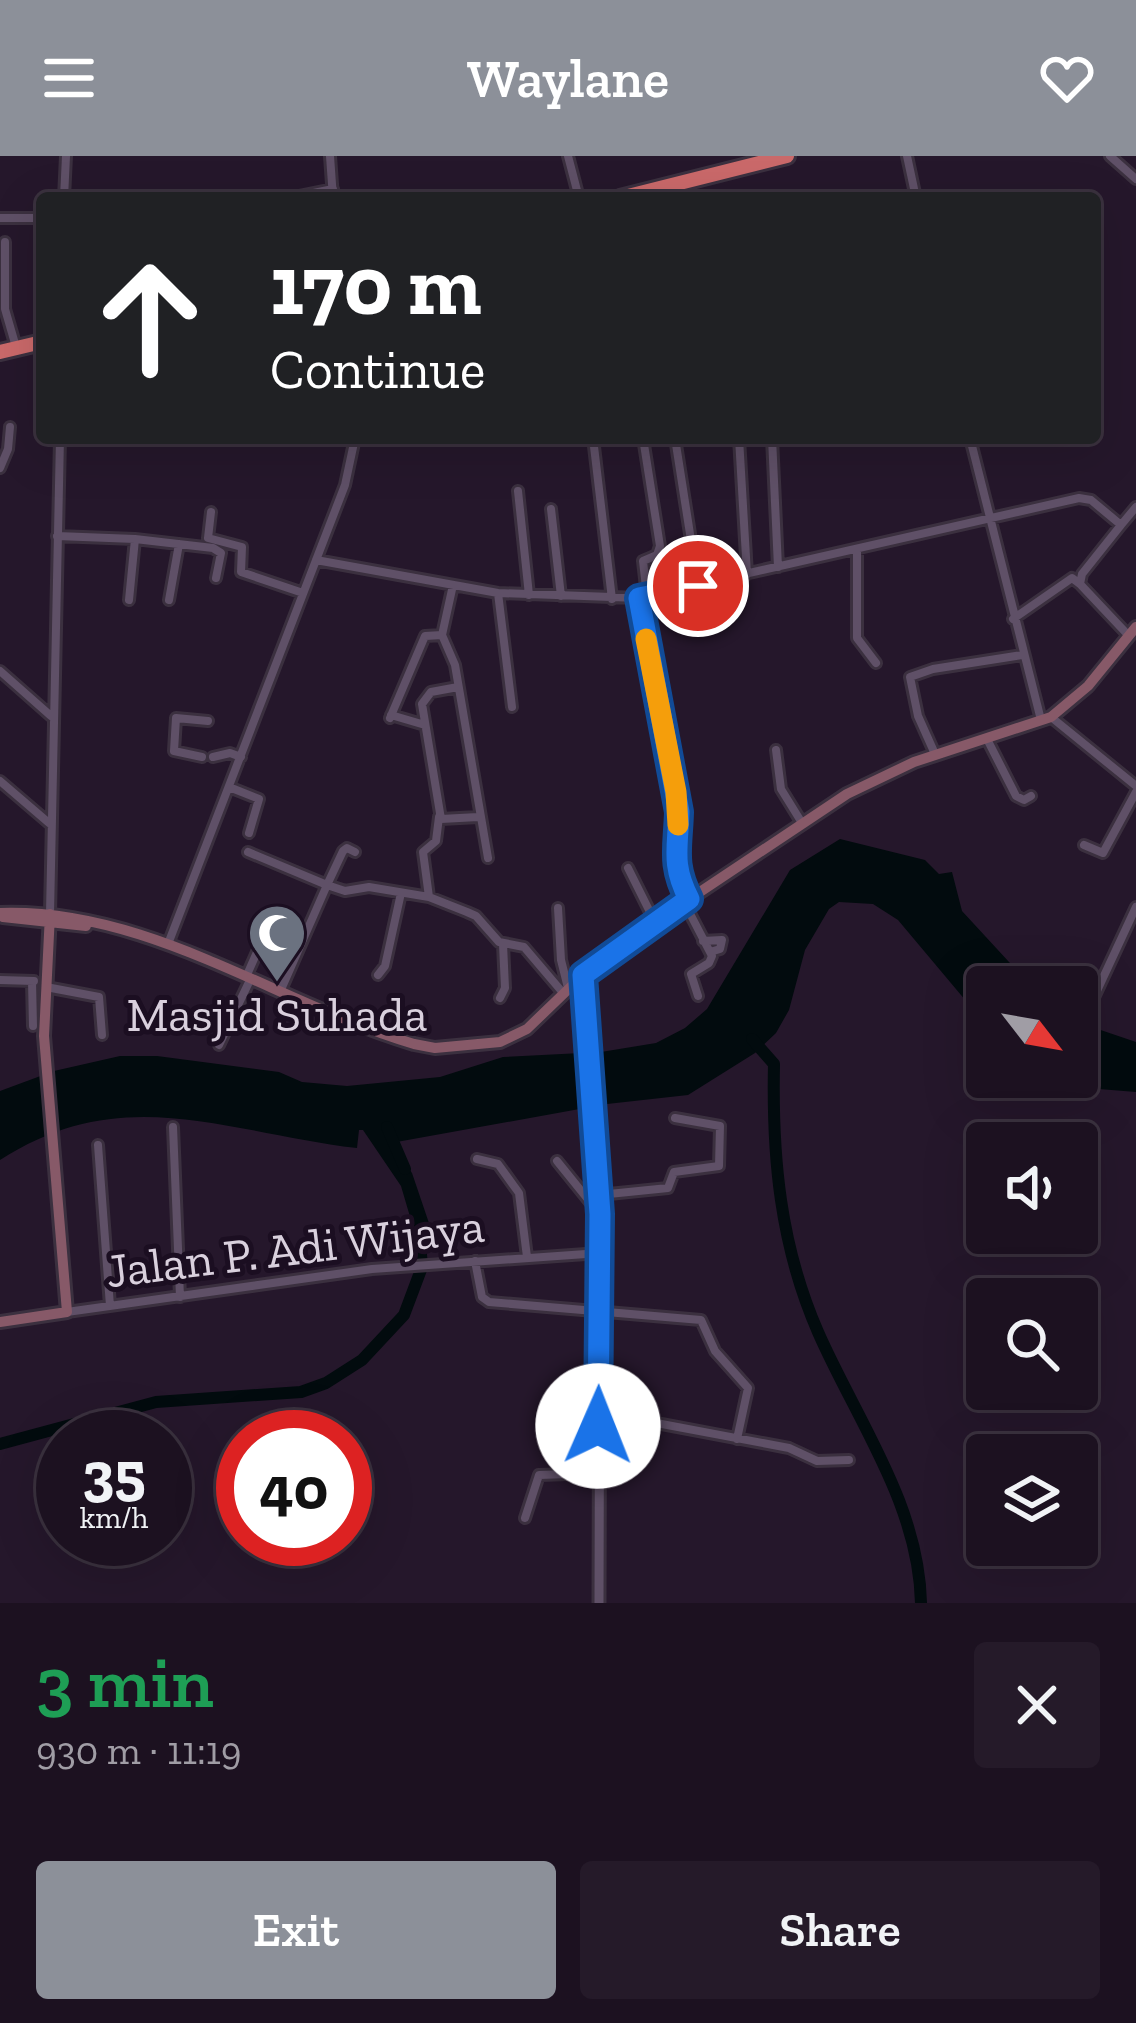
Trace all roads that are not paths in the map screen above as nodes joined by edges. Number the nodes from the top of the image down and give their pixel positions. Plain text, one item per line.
1 (66, 156) edge
2 (330, 156) edge
3 (568, 156) edge
4 (907, 156) edge
5 (1110, 156) edge
6 (779, 157) edge
7 (1136, 179) edge
8 (64, 192) edge
9 (333, 192) edge
10 (577, 192) edge
11 (668, 192) edge
12 (915, 192) edge
13 (0, 218) edge
14 (36, 218) edge
15 (5, 242) dead end
16 (8, 350) edge
17 (10, 427) dead end
18 (59, 444) edge
19 (354, 444) edge
20 (594, 444) edge
21 (645, 444) edge
22 (676, 444) edge
23 (739, 444) edge
24 (772, 444) edge
25 (971, 444) edge
26 (0, 468) edge
27 (518, 491) dead end
28 (1136, 507) edge
29 (551, 508) dead end
30 (211, 512) dead end
31 (987, 519) junction
32 (1121, 525) junction
33 (57, 536) junction
34 (135, 539) junction
35 (178, 544) junction
36 (857, 549) junction
37 (316, 560) junction
38 (778, 567) junction
39 (747, 574) junction
40 (216, 578) dead end
41 (1080, 584) junction
42 (453, 585) junction
43 (698, 586) junction
44 (303, 593) junction
45 (498, 593) junction
46 (529, 595) junction
47 (561, 596) junction
48 (643, 597) junction
49 (612, 599) junction
50 (129, 600) dead end
51 (170, 600) dead end
52 (1013, 619) junction
53 (1133, 631) edge
54 (442, 634) junction
55 (1022, 655) junction
56 (876, 663) dead end
57 (0, 671) edge
58 (458, 687) junction
59 (512, 707) dead end
60 (51, 716) junction
61 (1046, 718) junction
62 (208, 721) dead end
63 (425, 724) junction
64 (986, 737) junction
65 (776, 750) dead end
66 (935, 754) junction
67 (241, 757) junction
68 (0, 781) edge
69 (229, 787) junction
70 (1136, 789) edge
71 (1031, 796) dead end
72 (440, 816) junction
73 (478, 818) junction
74 (50, 823) junction
75 (802, 823) junction
76 (249, 832) dead end
77 (1084, 845) dead end
78 (248, 852) dead end
79 (355, 852) dead end
80 (488, 858) dead end
81 (628, 868) dead end
82 (327, 885) junction
83 (401, 893) junction
84 (429, 897) junction
85 (686, 901) junction
86 (1136, 907) edge
87 (558, 908) dead end
88 (0, 915) edge
89 (273, 916) dead end
90 (49, 919) junction
91 (655, 922) junction
92 (704, 940) junction
93 (168, 944) junction
94 (503, 944) junction
95 (710, 952) junction
96 (583, 975) junction
97 (378, 976) dead end
98 (248, 979) junction
99 (0, 980) edge
100 (40, 983) junction
101 (1098, 989) edge
102 (280, 992) junction
103 (566, 992) junction
104 (698, 996) dead end
105 (500, 998) dead end
106 (33, 1026) dead end
107 (102, 1035) dead end
108 (219, 1045) dead end
109 (675, 1118) dead end
110 (173, 1127) dead end
111 (98, 1145) dead end
112 (477, 1159) dead end
113 (557, 1161) dead end
114 (599, 1195) junction
115 (600, 1214) junction
116 (600, 1253) junction
117 (526, 1257) junction
118 (475, 1261) junction
119 (180, 1297) junction
120 (110, 1306) junction
121 (600, 1311) junction
122 (68, 1312) junction
123 (0, 1322) edge
124 (598, 1412) junction
125 (737, 1438) junction
126 (849, 1460) dead end
127 (598, 1473) junction
128 (525, 1518) dead end
129 (599, 1603) edge

1 - 8 street
2 - 9 street
3 - 10 street
4 - 12 street
5 - 7 street
6 - 11 highway
13 - 14 street
15 - 16 street
17 - 26 street
18 - 33 street
19 - 37 street
20 - 49 street
21 - 48 street
22 - 43 street
23 - 39 street
24 - 38 street
25 - 31 street
27 - 46 street
28 - 32 street
29 - 47 street
30 - 44 street
31 - 32 street
31 - 36 street
31 - 52 street
32 - 41 street
33 - 34 street
33 - 60 street
34 - 35 street
34 - 50 street
35 - 40 street
35 - 51 street
36 - 38 street
36 - 56 street
37 - 42 street
37 - 44 street
38 - 39 street
39 - 43 street
41 - 52 street
41 - 53 street
42 - 45 street
42 - 54 street
43 - 48 street
44 - 67 street
45 - 46 street
45 - 59 street
46 - 47 street
47 - 49 street
48 - 49 street
48 - 85 street
52 - 55 street
53 - 61 main road
54 - 58 street
54 - 63 street
55 - 61 street
55 - 66 street
57 - 60 street
58 - 63 street
58 - 73 street
60 - 74 street
61 - 64 main road
61 - 70 street
62 - 67 street
63 - 72 street
64 - 66 main road
64 - 71 street
65 - 75 street
66 - 75 main road
67 - 69 street
68 - 74 street
69 - 76 street
69 - 93 street
70 - 77 street
72 - 73 street
72 - 84 street
73 - 80 street
74 - 90 street
75 - 85 main road
78 - 82 street
79 - 82 street
81 - 91 street
82 - 83 street
82 - 102 street
83 - 84 street
83 - 97 street
84 - 94 street
85 - 91 main road
85 - 92 street
86 - 101 street
87 - 103 street
88 - 90 main road
89 - 98 street
90 - 93 main road
90 - 100 main road
91 - 96 main road
92 - 95 street
92 - 95 street
93 - 98 main road
94 - 103 street
94 - 105 street
95 - 104 street
96 - 103 main road
96 - 114 street
98 - 102 main road
98 - 108 street
99 - 100 street
100 - 106 street
100 - 107 street
100 - 122 main road
102 - 103 main road
109 - 114 street
110 - 119 street
111 - 120 street
112 - 117 street
113 - 115 street
114 - 115 street
115 - 116 street
116 - 117 street, Jalan P. Adi Wijaya
116 - 121 street
117 - 118 street, Jalan P. Adi Wijaya
118 - 119 street, Jalan P. Adi Wijaya
118 - 121 street
119 - 120 street, Jalan P. Adi Wijaya
120 - 122 street, Jalan P. Adi Wijaya
121 - 124 street
121 - 125 street
122 - 123 main road, Jalan P. Adi Wijaya
124 - 125 street
124 - 127 street
125 - 126 street
127 - 128 street
127 - 129 street

